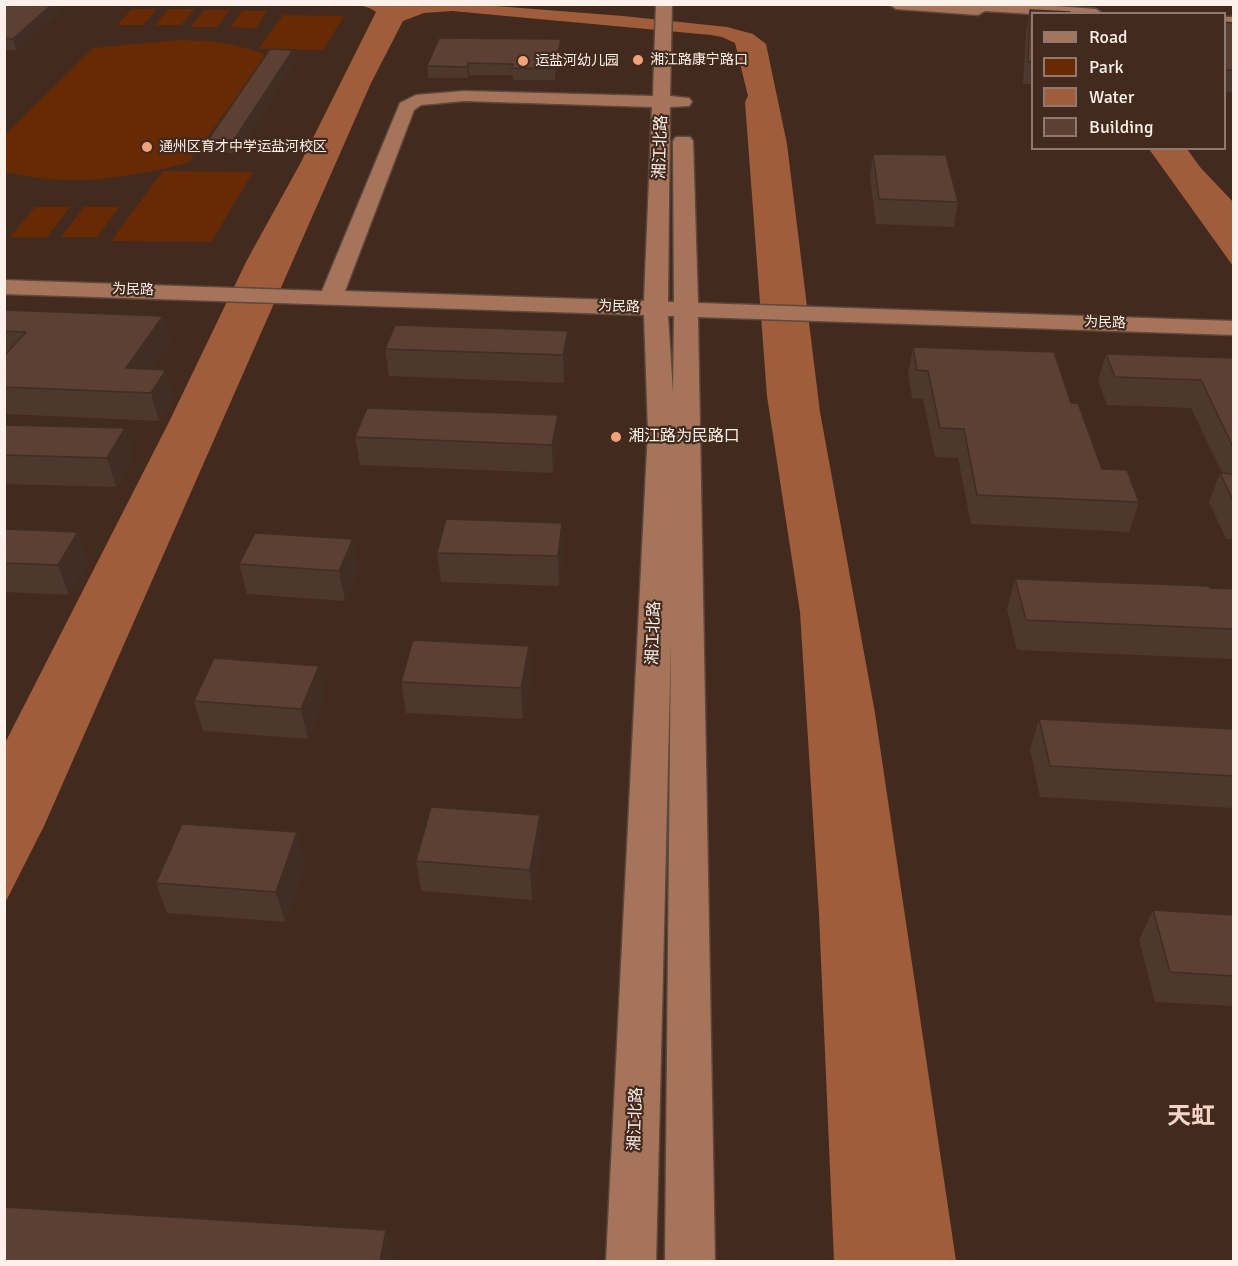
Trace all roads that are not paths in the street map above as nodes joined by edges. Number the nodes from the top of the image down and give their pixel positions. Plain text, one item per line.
1 (896, 4) edge
2 (956, 4) edge
3 (1037, 12) edge
4 (669, 23) edge
5 (673, 101) junction
6 (4, 287) edge
7 (331, 297) junction
8 (671, 309) junction
9 (1233, 328) edge
10 (631, 1262) edge
11 (690, 1262) edge

1 - 3 street
2 - 3 street
4 - 5 street, 湘江北路
5 - 7 street
5 - 8 street, 湘江北路
6 - 7 street, 为民路
7 - 8 street, 为民路
8 - 9 street, 为民路
8 - 10 street, 湘江北路
8 - 11 street, 湘江北路

